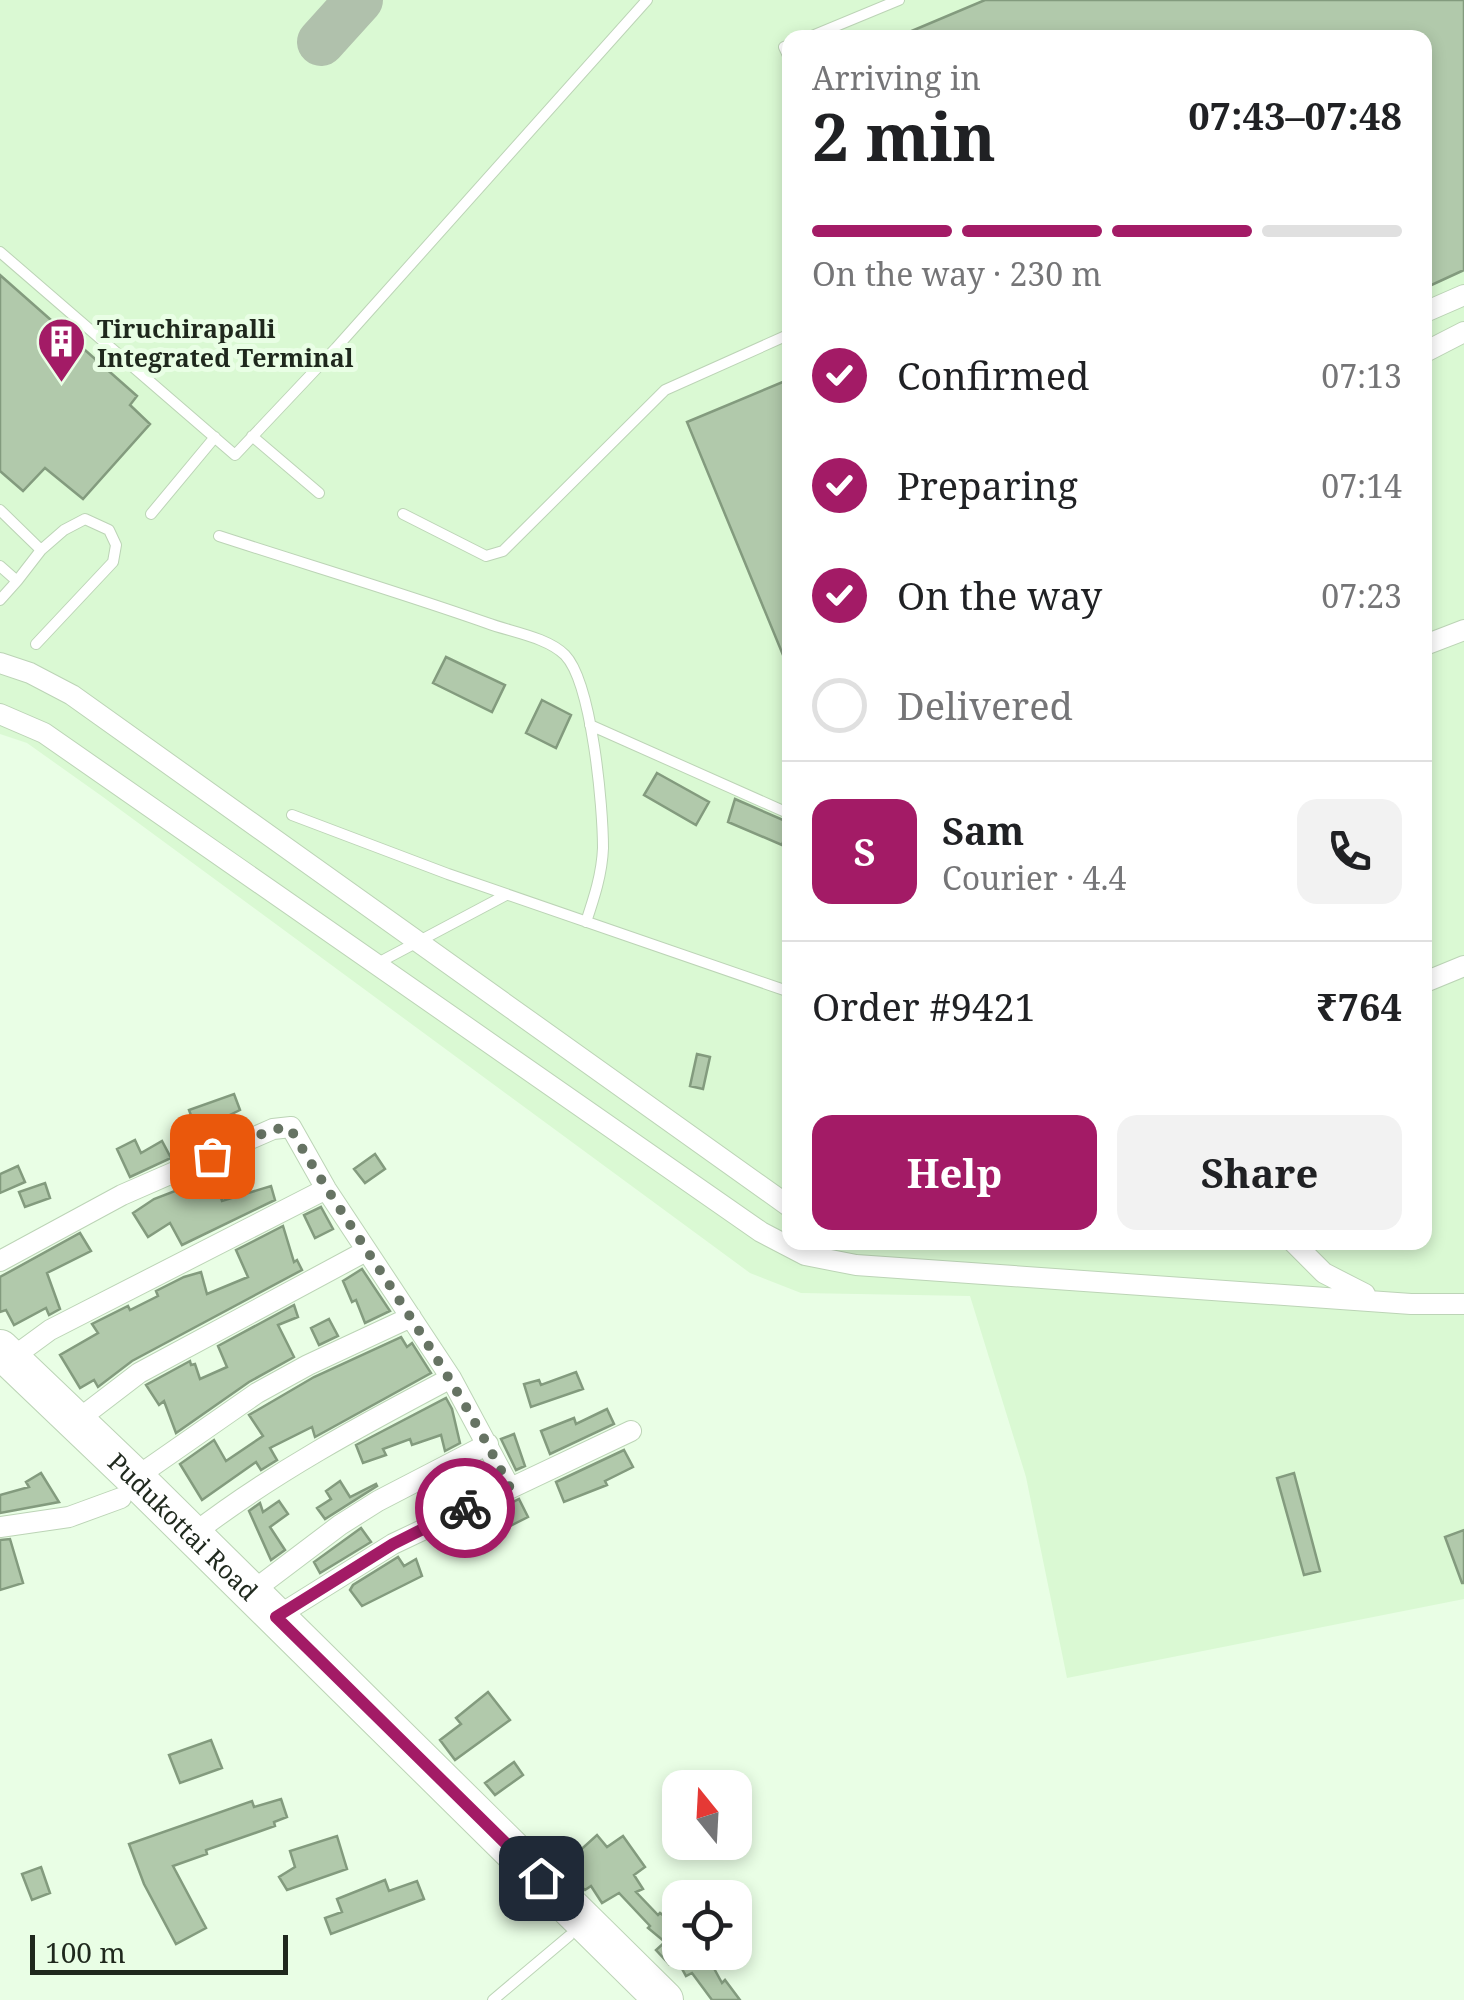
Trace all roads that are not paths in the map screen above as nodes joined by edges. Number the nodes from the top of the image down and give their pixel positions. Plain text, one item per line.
1 (647, 0) edge
2 (899, 0) edge
3 (826, 30) edge
4 (0, 252) edge
5 (1464, 295) edge
6 (1432, 309) edge
7 (1464, 332) edge
8 (782, 338) edge
9 (1432, 348) edge
10 (252, 436) junction
11 (215, 437) junction
12 (319, 493) dead end
13 (0, 510) edge
14 (152, 514) dead end
15 (403, 514) dead end
16 (219, 536) dead end
17 (42, 550) junction
18 (0, 566) edge
19 (17, 581) junction
20 (0, 600) edge
21 (1464, 630) edge
22 (1432, 642) edge
23 (36, 644) dead end
24 (0, 663) edge
25 (0, 714) edge
26 (590, 724) junction
27 (782, 810) edge
28 (292, 815) dead end
29 (506, 894) junction
30 (586, 922) junction
31 (418, 942) junction
32 (376, 964) junction
33 (1464, 966) edge
34 (1432, 979) edge
35 (782, 989) edge
36 (730, 1166) junction
37 (782, 1188) edge
38 (326, 1189) junction
39 (782, 1202) edge
40 (782, 1243) edge
41 (795, 1250) edge
42 (1302, 1250) edge
43 (366, 1251) junction
44 (0, 1261) edge
45 (1411, 1304) junction
46 (1464, 1304) edge
47 (411, 1317) junction
48 (2, 1365) edge
49 (452, 1378) junction
50 (75, 1422) junction
51 (630, 1431) dead end
52 (488, 1444) junction
53 (128, 1488) junction
54 (510, 1488) junction
55 (0, 1528) edge
56 (192, 1535) junction
57 (263, 1605) junction
58 (570, 1936) junction
59 (493, 2000) edge
60 (633, 2000) edge
61 (664, 2000) edge

1 - 10 lane
2 - 3 lane
4 - 11 lane
5 - 6 street
7 - 9 street
8 - 15 lane
10 - 11 lane
10 - 12 lane
11 - 14 lane
13 - 17 lane
16 - 26 lane
17 - 19 lane
17 - 23 lane
18 - 19 lane
19 - 20 lane
21 - 22 street
24 - 31 street
25 - 32 street
26 - 27 lane
26 - 30 lane
28 - 29 lane
29 - 30 lane
29 - 31 lane
30 - 35 lane
31 - 32 lane
31 - 36 street
32 - 40 street
33 - 34 street
36 - 37 street
36 - 39 street
38 - 43 street
38 - 44 street
38 - 48 street
41 - 45 street
42 - 45 street
43 - 47 street
43 - 50 street
45 - 46 street
47 - 49 street
47 - 53 street
48 - 50 highway, Pudukottai Road
48 - 53 highway, Pudukottai Road
49 - 52 street
49 - 56 street
50 - 53 highway, Pudukottai Road
51 - 54 street
52 - 54 street
52 - 57 street
53 - 55 street
53 - 56 highway, Pudukottai Road
53 - 58 highway, Pudukottai Road
54 - 57 street
56 - 57 highway, Pudukottai Road
57 - 61 highway, Pudukottai Road
58 - 59 lane
58 - 60 highway, Pudukottai Road

